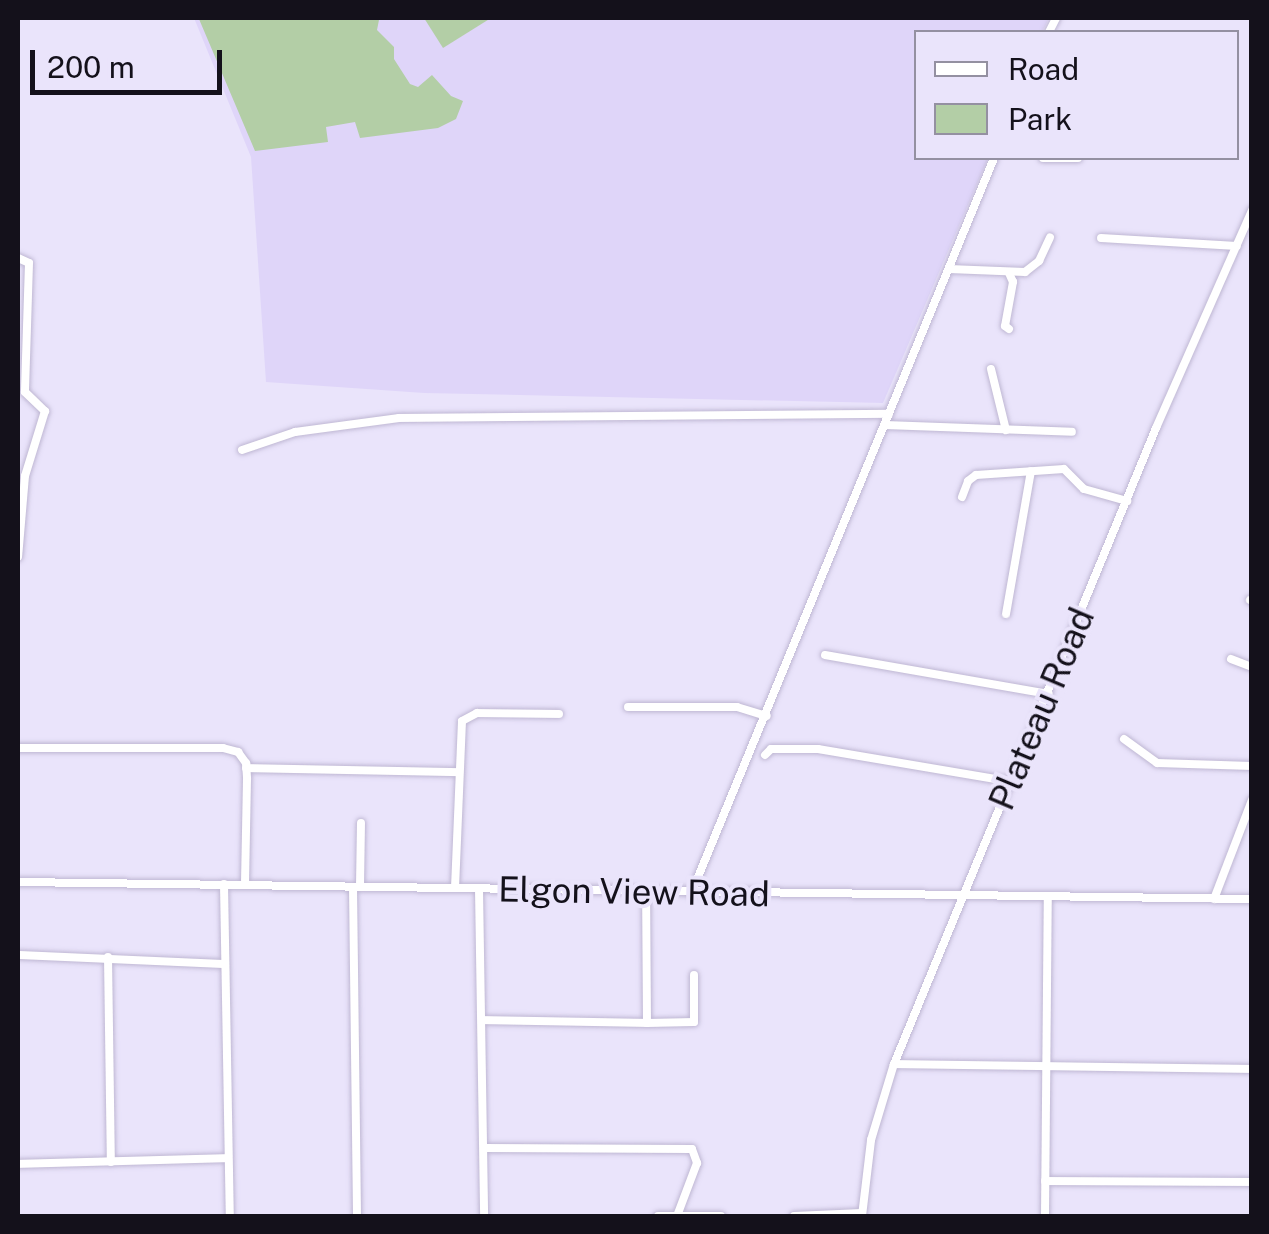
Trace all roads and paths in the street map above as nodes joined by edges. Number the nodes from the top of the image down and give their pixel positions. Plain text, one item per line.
1 (993, 160) edge
2 (1252, 210) edge
3 (1050, 238) dead end
4 (1101, 238) dead end
5 (1237, 246) junction
6 (18, 258) edge
7 (949, 269) junction
8 (1010, 273) junction
9 (1009, 329) dead end
10 (991, 369) dead end
11 (888, 414) junction
12 (885, 425) junction
13 (1006, 430) junction
14 (1072, 432) dead end
15 (242, 450) dead end
16 (1031, 471) junction
17 (21, 495) edge
18 (962, 497) dead end
19 (1127, 502) junction
20 (18, 519) edge
21 (18, 557) edge
22 (1006, 614) dead end
23 (826, 655) dead end
24 (1231, 658) dead end
25 (1252, 667) edge
26 (1049, 694) junction
27 (628, 707) dead end
28 (559, 714) dead end
29 (768, 716) junction
30 (1124, 739) dead end
31 (18, 748) edge
32 (765, 755) dead end
33 (1252, 766) edge
34 (246, 768) junction
35 (459, 772) junction
36 (1013, 782) junction
37 (1252, 800) edge
38 (361, 823) dead end
39 (18, 882) edge
40 (224, 884) junction
41 (245, 885) junction
42 (356, 886) junction
43 (455, 888) junction
44 (480, 889) junction
45 (646, 891) junction
46 (691, 894) junction
47 (961, 897) junction
48 (1048, 897) junction
49 (1214, 899) junction
50 (1252, 899) edge
51 (18, 955) edge
52 (108, 958) junction
53 (225, 964) junction
54 (694, 975) dead end
55 (482, 1020) junction
56 (647, 1022) junction
57 (894, 1064) junction
58 (1046, 1067) junction
59 (1252, 1068) edge
60 (484, 1148) junction
61 (228, 1158) junction
62 (112, 1162) junction
63 (18, 1164) edge
64 (1045, 1181) junction
65 (1252, 1182) edge
66 (862, 1215) edge
67 (230, 1216) edge
68 (358, 1216) edge
69 (484, 1216) edge
70 (658, 1216) edge
71 (677, 1216) edge
72 (721, 1216) edge
73 (794, 1216) edge
74 (1045, 1216) edge

1 - 7 street
2 - 5 street, Plateau Road
3 - 8 street
4 - 5 street
5 - 19 street, Plateau Road
6 - 17 street
7 - 8 street
7 - 11 street
8 - 9 street
10 - 13 street
11 - 12 street
11 - 15 street
12 - 13 street
12 - 29 street
13 - 14 street
16 - 18 street
16 - 19 street
16 - 22 street
17 - 20 street
19 - 26 street, Plateau Road
20 - 21 street
23 - 26 street
24 - 25 street
26 - 36 street, Plateau Road
27 - 29 street
28 - 35 street
29 - 46 street
30 - 33 street
31 - 34 street
32 - 36 street
34 - 35 street
34 - 41 street
35 - 43 street
36 - 47 street, Plateau Road
37 - 49 street
38 - 42 street
39 - 40 street, Elgon View Road
40 - 41 street, Elgon View Road
40 - 53 street
41 - 42 street, Elgon View Road
42 - 43 street, Elgon View Road
42 - 68 street
43 - 44 street, Elgon View Road
44 - 45 street, Elgon View Road
44 - 55 street
45 - 46 street, Elgon View Road
45 - 56 street
46 - 47 street, Elgon View Road
47 - 48 street, Elgon View Road
47 - 57 street, Plateau Road
48 - 49 street, Elgon View Road
48 - 58 street
49 - 50 street, Elgon View Road
51 - 52 street
52 - 53 street
52 - 62 street
53 - 61 street
54 - 56 street
55 - 56 street
55 - 60 street
57 - 58 street
57 - 66 street, Plateau Road
58 - 59 street
58 - 64 street
60 - 69 street
60 - 71 street
61 - 62 street
61 - 67 street
62 - 63 street
64 - 65 street
64 - 74 street
66 - 73 street
70 - 71 street
71 - 72 street

